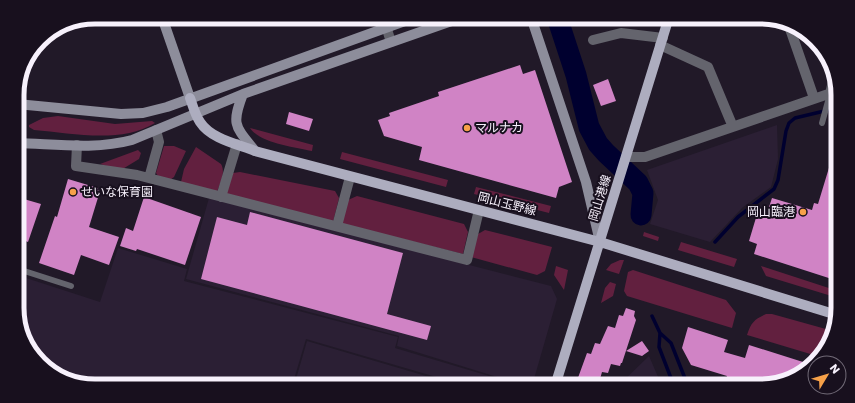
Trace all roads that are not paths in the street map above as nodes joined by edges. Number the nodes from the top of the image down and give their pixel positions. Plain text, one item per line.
1 (164, 24) edge
2 (385, 24) edge
3 (395, 24) edge
4 (443, 24) edge
5 (533, 24) edge
6 (667, 24) edge
7 (386, 27) junction
8 (791, 31) edge
9 (593, 40) dead end
10 (661, 41) junction
11 (391, 42) junction
12 (243, 94) junction
13 (831, 96) edge
14 (190, 98) junction
15 (814, 98) junction
16 (831, 99) edge
17 (24, 105) edge
18 (196, 113) junction
19 (822, 124) dead end
20 (733, 126) junction
21 (156, 130) junction
22 (24, 143) edge
23 (238, 144) junction
24 (77, 145) junction
25 (255, 151) junction
26 (626, 157) junction
27 (350, 177) junction
28 (149, 178) junction
29 (221, 197) junction
30 (479, 210) junction
31 (337, 226) junction
32 (600, 242) junction
33 (24, 271) edge
34 (70, 286) dead end
35 (830, 313) edge
36 (557, 379) edge

1 - 14 street
2 - 7 street
3 - 7 street
4 - 11 street
5 - 32 street
6 - 10 main road, 岡山港線
7 - 11 street
7 - 14 street
8 - 15 street
9 - 10 street
10 - 20 street
10 - 26 main road, 岡山港線
11 - 12 street
12 - 18 street
12 - 25 street
13 - 15 street
14 - 17 street
14 - 18 main road, 岡山玉野線
15 - 20 street
16 - 19 lane
18 - 21 street
18 - 23 main road, 岡山玉野線
20 - 26 street
21 - 24 street
21 - 28 street
22 - 24 street
23 - 25 main road, 岡山玉野線
23 - 29 street
24 - 28 street
25 - 27 main road, 岡山玉野線
26 - 32 main road, 岡山港線
27 - 30 main road, 岡山玉野線
27 - 31 street
28 - 29 street
29 - 31 street
30 - 31 street
30 - 32 main road, 岡山玉野線
32 - 35 main road, 岡山玉野線
32 - 36 main road, 岡山港線
33 - 34 lane

